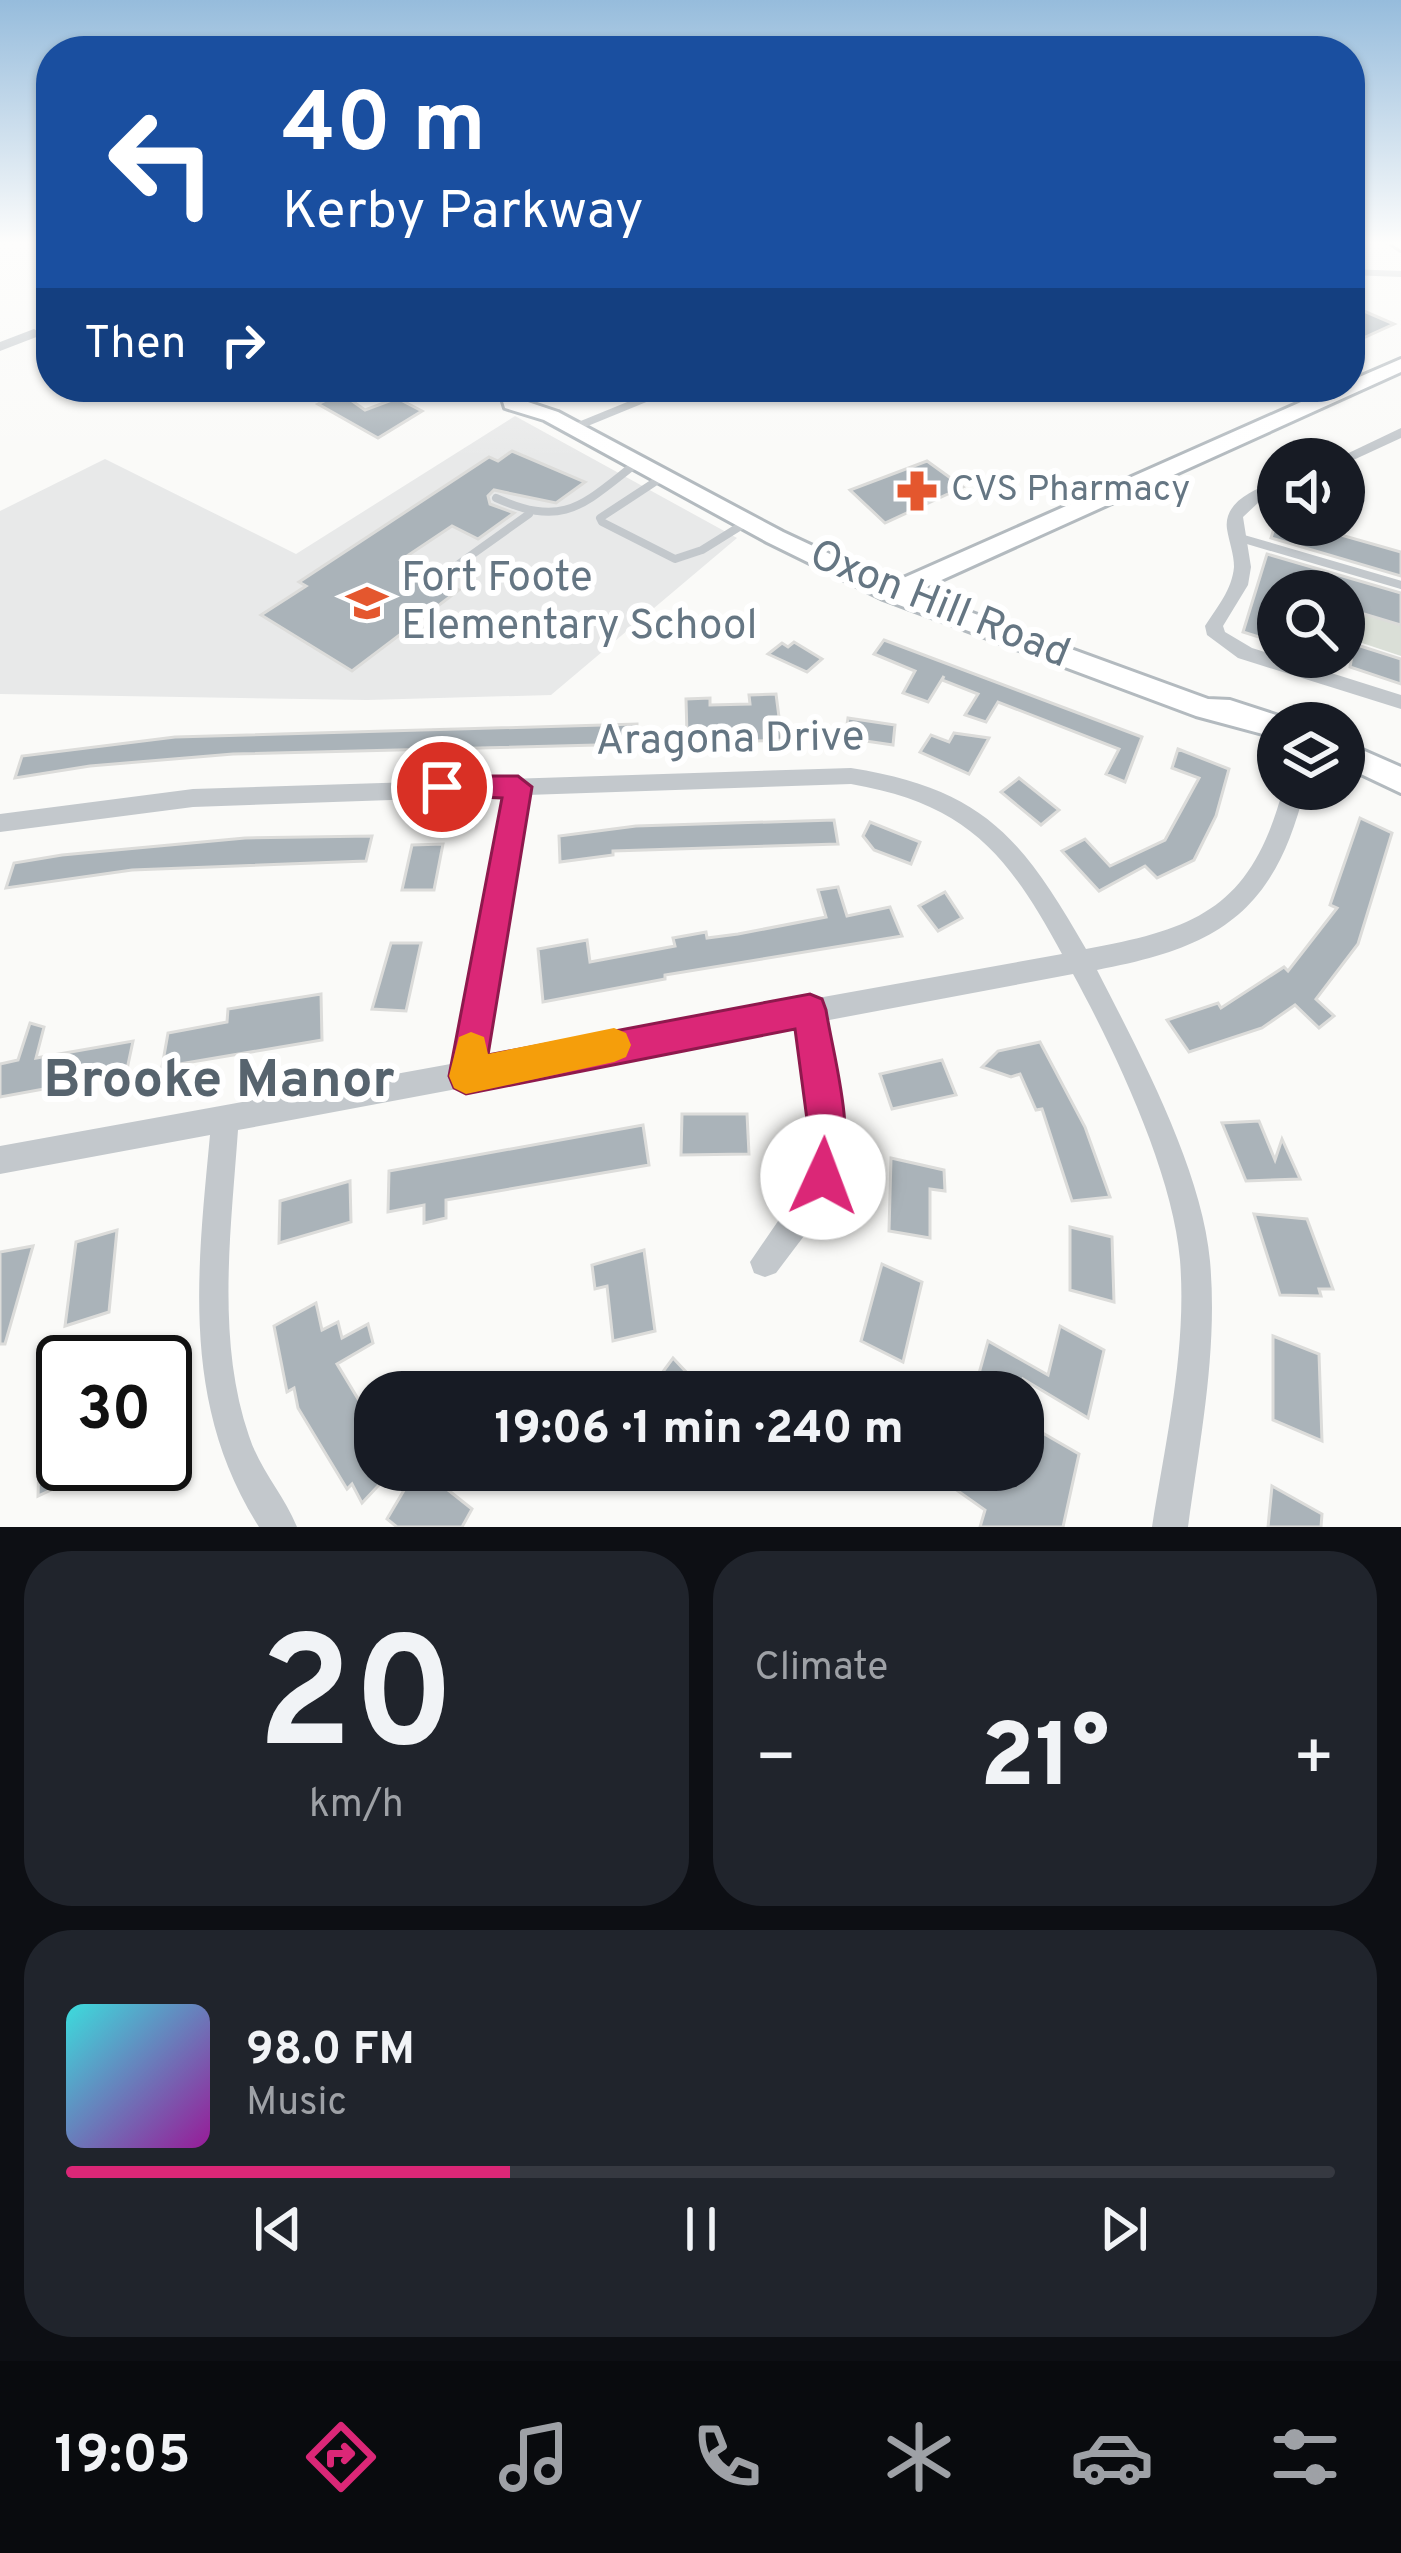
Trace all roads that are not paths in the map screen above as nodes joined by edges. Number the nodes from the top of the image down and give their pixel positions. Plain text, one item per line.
1 (34, 333) dead end
2 (0, 347) edge
3 (1401, 365) edge
4 (1365, 381) edge
5 (511, 402) edge
6 (637, 402) edge
7 (1318, 402) edge
8 (573, 427) junction
9 (1400, 434) edge
10 (1365, 450) edge
11 (638, 462) junction
12 (664, 476) junction
13 (1257, 496) edge
14 (496, 498) dead end
15 (529, 514) junction
16 (747, 522) junction
17 (1237, 537) junction
18 (456, 566) dead end
19 (1401, 585) edge
20 (892, 593) junction
21 (1401, 702) edge
22 (1206, 710) junction
23 (1257, 721) edge
24 (1257, 741) edge
25 (1365, 763) edge
26 (1365, 777) edge
27 (1398, 779) edge
28 (518, 787) junction
29 (1288, 810) edge
30 (0, 823) edge
31 (1078, 962) junction
32 (810, 1010) junction
33 (466, 1076) junction
34 (226, 1118) junction
35 (0, 1160) edge
36 (765, 1262) dead end
37 (279, 1527) edge
38 (1170, 1527) edge

1 - 2 street
3 - 4 main road
5 - 8 main road, Oxon Hill Road
6 - 8 street
7 - 20 main road
8 - 11 main road, Oxon Hill Road
9 - 10 street
11 - 12 main road, Oxon Hill Road
11 - 15 lane
12 - 16 main road, Oxon Hill Road
12 - 16 lane
13 - 17 street
14 - 15 lane
15 - 18 lane
16 - 20 main road, Oxon Hill Road
17 - 19 lane
17 - 21 street
20 - 22 main road, Oxon Hill Road
22 - 23 main road, Oxon Hill Road
22 - 24 main road
25 - 27 main road
26 - 27 main road
28 - 30 street, Aragona Drive
28 - 31 street, Aragona Drive
28 - 33 street
29 - 31 street
31 - 32 street
31 - 38 street, Aragona Drive
32 - 33 street
32 - 36 street
33 - 34 street
34 - 35 street
34 - 37 street

